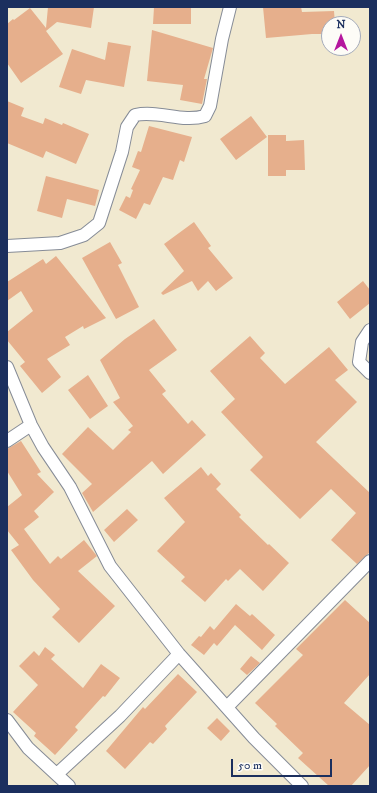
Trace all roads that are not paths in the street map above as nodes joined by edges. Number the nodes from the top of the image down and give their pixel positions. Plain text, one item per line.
1 (230, 7) edge
2 (7, 246) edge
3 (370, 330) edge
4 (7, 367) edge
5 (370, 373) edge
6 (31, 425) junction
7 (7, 441) edge
8 (370, 561) edge
9 (179, 654) junction
10 (227, 707) junction
11 (7, 720) edge
12 (57, 774) junction
13 (69, 786) edge
14 (302, 786) edge

1 - 2 street
3 - 5 street
4 - 6 street
6 - 7 street
6 - 9 street
8 - 10 street
9 - 10 street
9 - 12 street
10 - 14 street
11 - 12 street
12 - 13 street

